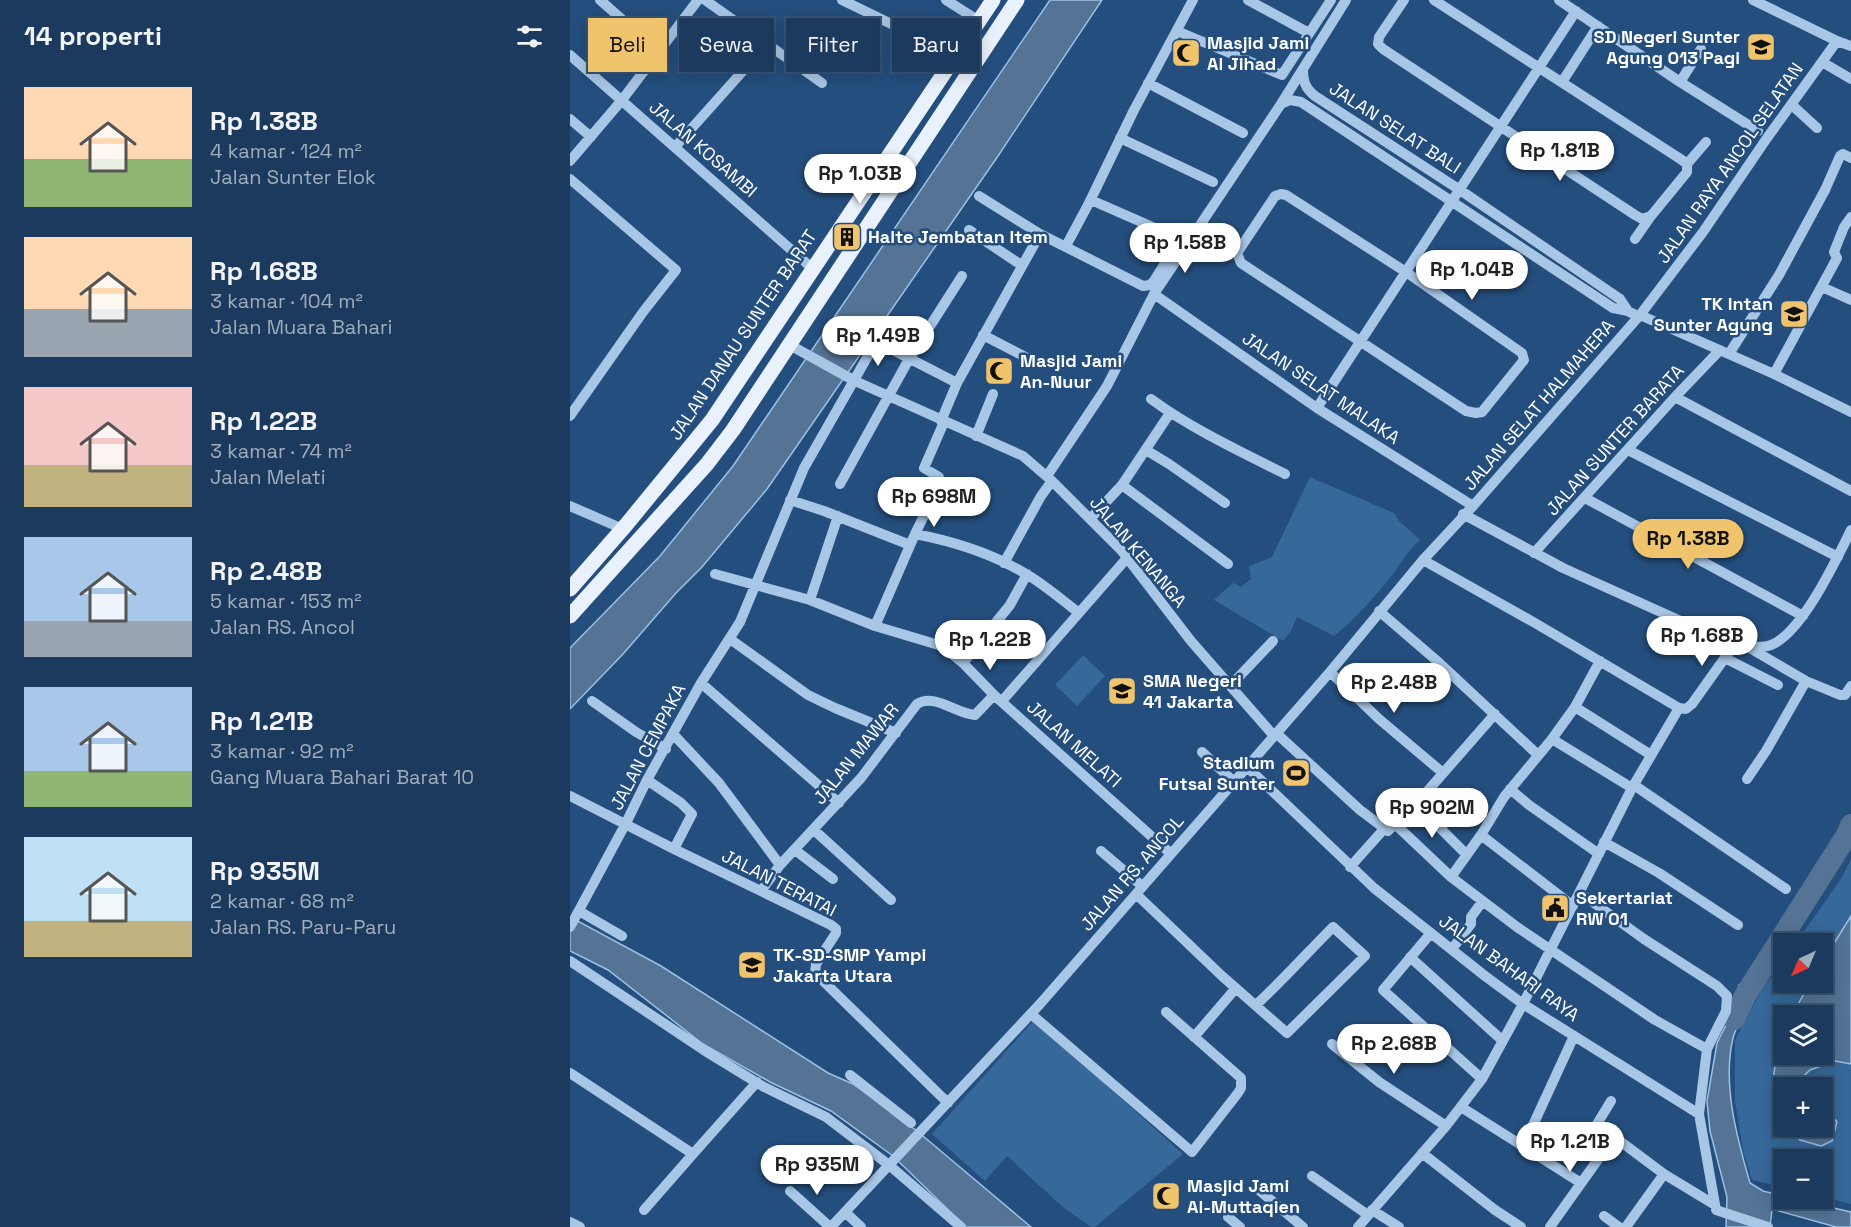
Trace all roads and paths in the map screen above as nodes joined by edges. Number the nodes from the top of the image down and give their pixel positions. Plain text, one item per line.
1 (600, 0) edge
2 (698, 0) edge
3 (705, 0) edge
4 (842, 0) edge
5 (946, 0) edge
6 (993, 0) edge
7 (1017, 0) edge
8 (1193, 0) edge
9 (1248, 0) edge
10 (1331, 0) edge
11 (1346, 0) edge
12 (1404, 0) edge
13 (1434, 0) edge
14 (1559, 0) edge
15 (1753, 0) edge
16 (1576, 11) junction
17 (620, 18) edge
18 (974, 18) edge
19 (980, 20) edge
20 (892, 25) edge
21 (1598, 26) junction
22 (1177, 31) junction
23 (1309, 33) junction
24 (667, 41) edge
25 (1837, 41) junction
26 (1851, 46) edge
27 (1701, 49) dead end
28 (570, 55) edge
29 (1822, 62) junction
30 (1540, 67) junction
31 (1303, 68) junction
32 (644, 72) edge
33 (742, 72) edge
34 (944, 72) edge
35 (1851, 79) edge
36 (1562, 82) junction
37 (1680, 82) junction
38 (822, 83) dead end
39 (1148, 83) junction
40 (622, 100) junction
41 (1281, 104) junction
42 (1792, 105) junction
43 (570, 119) edge
44 (1501, 126) junction
45 (1817, 128) dead end
46 (1758, 131) dead end
47 (1243, 133) dead end
48 (591, 137) junction
49 (1120, 138) junction
50 (1706, 142) dead end
51 (675, 147) junction
52 (1851, 158) edge
53 (570, 161) edge
54 (1687, 164) junction
55 (570, 179) edge
56 (1213, 182) dead end
57 (1460, 190) junction
58 (980, 196) dead end
59 (1091, 200) junction
60 (1452, 201) junction
61 (1651, 216) junction
62 (1851, 217) edge
63 (969, 230) dead end
64 (1040, 234) junction
65 (1635, 240) dead end
66 (1065, 246) junction
67 (1021, 266) junction
68 (813, 269) junction
69 (1406, 272) junction
70 (962, 276) dead end
71 (1822, 287) junction
72 (1154, 294) junction
73 (1851, 300) edge
74 (1628, 311) junction
75 (1638, 318) junction
76 (983, 335) junction
77 (1360, 342) junction
78 (794, 348) junction
79 (1725, 352) junction
80 (909, 359) junction
81 (1039, 364) dead end
82 (1774, 375) junction
83 (851, 379) junction
84 (957, 383) junction
85 (993, 394) dead end
86 (888, 396) junction
87 (1675, 397) junction
88 (1151, 399) dead end
89 (1317, 408) junction
90 (1851, 412) edge
91 (1170, 413) junction
92 (570, 416) edge
93 (943, 422) junction
94 (976, 436) junction
95 (1146, 450) junction
96 (1628, 450) junction
97 (1285, 474) dead end
98 (1050, 478) junction
99 (840, 484) dead end
100 (1122, 485) junction
101 (1851, 491) edge
102 (1585, 498) junction
103 (790, 500) junction
104 (1225, 503) dead end
105 (570, 507) edge
106 (1468, 510) junction
107 (838, 516) junction
108 (1091, 518) junction
109 (624, 527) junction
110 (1851, 530) edge
111 (640, 537) junction
112 (913, 540) junction
113 (1534, 553) junction
114 (1838, 557) junction
115 (1126, 558) junction
116 (1423, 560) junction
117 (1004, 563) junction
118 (1228, 564) dead end
119 (716, 574) dead end
120 (1027, 574) junction
121 (755, 584) junction
122 (570, 589) edge
123 (810, 600) junction
124 (1379, 611) junction
125 (1079, 613) junction
126 (570, 616) edge
127 (1803, 616) junction
128 (875, 626) junction
129 (730, 639) junction
130 (1273, 641) dead end
131 (1734, 645) junction
132 (1748, 646) junction
133 (1725, 658) junction
134 (1600, 661) junction
135 (963, 663) junction
136 (1329, 672) junction
137 (1806, 681) junction
138 (701, 683) junction
139 (1778, 685) dead end
140 (1231, 686) junction
141 (1851, 686) edge
142 (998, 698) junction
143 (592, 701) dead end
144 (1575, 707) junction
145 (1679, 708) junction
146 (1495, 714) junction
147 (896, 733) junction
148 (674, 735) junction
149 (1275, 735) junction
150 (1552, 739) junction
151 (666, 749) junction
152 (1202, 752) dead end
153 (1537, 754) junction
154 (1651, 755) junction
155 (1246, 766) junction
156 (1443, 773) junction
157 (1747, 779) dead end
158 (647, 780) junction
159 (1233, 781) junction
160 (1633, 787) junction
161 (1510, 789) junction
162 (570, 796) edge
163 (839, 803) junction
164 (1417, 803) junction
165 (626, 823) junction
166 (1395, 824) junction
167 (1384, 829) junction
168 (814, 830) junction
169 (1481, 836) junction
170 (1604, 842) junction
171 (674, 849) junction
172 (795, 850) junction
173 (1101, 850) dead end
174 (1170, 854) junction
175 (1599, 854) junction
176 (1467, 855) junction
177 (780, 864) junction
178 (1350, 867) junction
179 (1451, 877) junction
180 (833, 879) dead end
181 (1786, 888) dead end
182 (1139, 890) junction
183 (761, 891) junction
184 (1580, 893) junction
185 (891, 900) dead end
186 (1482, 902) junction
187 (1573, 906) junction
188 (575, 918) edge
189 (1738, 926) dead end
190 (1431, 933) junction
191 (622, 936) dead end
192 (1550, 948) junction
193 (1452, 949) junction
194 (1410, 957) junction
195 (570, 961) edge
196 (1236, 988) junction
197 (1523, 1004) junction
198 (1256, 1005) junction
199 (1166, 1012) dead end
200 (1031, 1014) junction
201 (1574, 1036) junction
202 (1194, 1037) junction
203 (1503, 1041) junction
204 (1332, 1044) dead end
205 (1707, 1049) junction
206 (570, 1073) edge
207 (850, 1075) dead end
208 (1482, 1079) junction
209 (757, 1082) junction
210 (1611, 1101) dead end
211 (948, 1103) junction
212 (1461, 1107) junction
213 (1699, 1114) junction
214 (911, 1123) dead end
215 (1446, 1126) junction
216 (1614, 1137) junction
217 (1523, 1147) junction
218 (1422, 1153) junction
219 (693, 1154) junction
220 (891, 1162) junction
221 (1664, 1174) junction
222 (1312, 1176) dead end
223 (1581, 1183) junction
224 (790, 1191) dead end
225 (1260, 1191) dead end
226 (1718, 1209) junction
227 (644, 1210) dead end
228 (845, 1212) junction
229 (1370, 1213) junction
230 (1604, 1216) dead end
231 (1228, 1217) dead end
232 (570, 1222) edge
233 (580, 1227) edge
234 (831, 1227) edge
235 (861, 1227) edge
236 (961, 1227) edge
237 (1240, 1227) edge
238 (1303, 1227) edge
239 (1358, 1227) edge
240 (1399, 1227) edge
241 (1521, 1227) edge
242 (1550, 1227) edge
243 (1619, 1227) edge
244 (1626, 1227) edge
245 (1768, 1227) edge

1 - 17 street
2 - 24 street
3 - 38 street
4 - 20 street
5 - 18 street
6 - 19 main road, JALAN DANAU SUNTER BARAT
7 - 78 main road
8 - 22 street
9 - 23 street
10 - 23 street
11 - 31 street
12 - 44 street
13 - 30 street
14 - 16 street
15 - 25 street
16 - 21 street
16 - 30 street
21 - 36 street
21 - 37 street
22 - 23 street
22 - 39 street
25 - 26 street
25 - 29 street, JALAN RAYA ANCOL SELATAN
27 - 37 street
28 - 40 street, JALAN KOSAMBI
29 - 35 street
29 - 42 street, JALAN RAYA ANCOL SELATAN
30 - 36 street
30 - 44 street
31 - 41 street
31 - 57 street, JALAN SELAT BALI
32 - 40 street
33 - 51 street
34 - 68 main road, JALAN DANAU SUNTER BARAT
36 - 54 street
37 - 46 street
39 - 47 street
39 - 49 street
40 - 48 street
40 - 51 street, JALAN KOSAMBI
41 - 60 street, JALAN SELAT BALI
41 - 72 street
42 - 45 street
42 - 75 street, JALAN RAYA ANCOL SELATAN
43 - 48 street
44 - 57 street
44 - 61 street
48 - 53 street
49 - 56 street
49 - 59 street
50 - 54 street
51 - 68 street, JALAN KOSAMBI
52 - 79 street, JALAN SUNTER BARATA
54 - 61 street
55 - 92 street
57 - 60 street
57 - 74 street, JALAN SELAT BALI
58 - 64 street
59 - 66 street
59 - 66 street
60 - 69 street
60 - 74 street, JALAN SELAT BALI
61 - 65 street
62 - 71 street
63 - 67 street
64 - 66 street
64 - 67 street
67 - 76 street
68 - 109 main road, JALAN DANAU SUNTER BARAT
69 - 77 street
69 - 77 street
69 - 77 street
70 - 80 street
71 - 73 street
71 - 82 street
72 - 89 street, JALAN SELAT MALAKA
72 - 98 street
74 - 75 street, JALAN SELAT BALI
75 - 79 street
75 - 106 street, JALAN SELAT HALMAHERA
76 - 81 street
76 - 84 street
77 - 89 street
78 - 83 street, JALAN KENANGA
78 - 111 main road
79 - 82 street
79 - 87 street, JALAN SUNTER BARATA
80 - 83 street, JALAN CEMPAKA
80 - 84 street
80 - 86 street
82 - 90 street
83 - 86 street, JALAN KENANGA
83 - 103 street, JALAN CEMPAKA
84 - 93 street
85 - 94 street
86 - 93 street, JALAN KENANGA
86 - 99 street
87 - 96 street, JALAN SUNTER BARATA
87 - 101 street
88 - 91 street
89 - 106 street, JALAN SELAT MALAKA
91 - 95 street
91 - 97 street
93 - 94 street, JALAN KENANGA
93 - 112 street
94 - 98 street, JALAN KENANGA
95 - 100 street
95 - 104 street
96 - 102 street, JALAN SUNTER BARATA
96 - 114 street
98 - 108 street, JALAN KENANGA
98 - 117 street
100 - 108 street
100 - 118 street
102 - 113 street, JALAN SUNTER BARATA
102 - 127 street
103 - 107 street
103 - 121 street, JALAN CEMPAKA
105 - 109 street
106 - 113 street
106 - 116 street, JALAN RS. ANCOL
107 - 112 street
107 - 123 street
108 - 115 street, JALAN KENANGA
109 - 111 main road
109 - 122 main road, JALAN DANAU SUNTER BARAT
110 - 114 street
111 - 126 main road
112 - 117 street
112 - 128 street
113 - 131 street
114 - 127 street
115 - 125 street
115 - 140 street, JALAN KENANGA
116 - 124 street, JALAN RS. ANCOL
116 - 134 street
117 - 120 street
119 - 121 street, JALAN MELATI
120 - 125 street
120 - 135 street
121 - 123 street, JALAN MELATI
121 - 129 street, JALAN CEMPAKA
123 - 128 street, JALAN MELATI
124 - 136 street, JALAN RS. ANCOL
124 - 146 street
125 - 142 street
127 - 132 street
128 - 135 street, JALAN MELATI
129 - 138 street, JALAN CEMPAKA
129 - 147 street
130 - 140 street
131 - 132 street
131 - 133 street
132 - 137 street
133 - 139 street
133 - 145 street
134 - 144 street
134 - 145 street
135 - 142 street, JALAN MELATI
136 - 149 street, JALAN RS. ANCOL
136 - 156 street
137 - 141 street
137 - 157 street
138 - 148 street, JALAN CEMPAKA
138 - 163 street
140 - 149 street, JALAN KENANGA
142 - 147 street, JALAN MAWAR
142 - 174 street, JALAN MELATI
143 - 151 street
144 - 150 street
144 - 154 street
145 - 154 street
146 - 153 street
146 - 156 street
147 - 163 street, JALAN MAWAR
148 - 151 street, JALAN CEMPAKA
148 - 177 street
149 - 155 street, JALAN RS. ANCOL
149 - 167 street, JALAN KENANGA
150 - 153 street
150 - 160 street
151 - 158 street, JALAN CEMPAKA
152 - 159 street
153 - 161 street
154 - 160 street
155 - 159 street, JALAN RS. ANCOL
155 - 178 street, JALAN BAHARI RAYA
156 - 164 street
158 - 165 street, JALAN CEMPAKA
158 - 171 street
159 - 174 street, JALAN RS. ANCOL
160 - 170 street
160 - 181 street
161 - 169 street
161 - 175 street
162 - 165 street, JALAN TERATAI
163 - 168 street, JALAN MAWAR
164 - 166 street
164 - 176 street
165 - 171 street, JALAN TERATAI
165 - 188 street, JALAN CEMPAKA
166 - 167 street
166 - 179 street
167 - 178 street
168 - 172 street, JALAN MAWAR
168 - 185 street
169 - 176 street
169 - 187 street
170 - 175 street
170 - 189 street
171 - 183 street, JALAN TERATAI
172 - 177 street, JALAN MAWAR
172 - 180 street
173 - 182 street
174 - 182 street, JALAN RS. ANCOL
175 - 184 street
176 - 179 street
177 - 183 street, JALAN MAWAR
178 - 190 street, JALAN BAHARI RAYA
179 - 186 street
182 - 196 street
182 - 200 street, JALAN RS. ANCOL
183 - 211 street, JALAN TERATAI
184 - 187 street
184 - 205 street
186 - 192 street
186 - 193 street
187 - 192 street
188 - 191 street
190 - 193 street, JALAN BAHARI RAYA
190 - 194 street
192 - 197 street
192 - 205 street
193 - 197 street, JALAN BAHARI RAYA
194 - 203 street
194 - 208 street
195 - 209 street
196 - 198 street
196 - 202 street
197 - 201 street, JALAN BAHARI RAYA
197 - 203 street
198 - 198 street
199 - 202 street
200 - 202 street
200 - 211 street, JALAN RS. ANCOL
201 - 213 street, JALAN BAHARI RAYA
201 - 217 street
203 - 208 street
204 - 215 street
205 - 213 street
206 - 219 street
207 - 214 street
208 - 212 street
209 - 219 street
209 - 220 street
210 - 216 street
211 - 220 street, JALAN RS. ANCOL
212 - 215 street
212 - 217 street
213 - 226 street
215 - 218 street
216 - 221 street
216 - 223 street
217 - 223 street
218 - 229 street
218 - 241 street
219 - 227 street
220 - 228 street, JALAN RS. ANCOL
220 - 236 street
221 - 226 street
221 - 244 street
222 - 229 street
223 - 242 street
224 - 234 street
225 - 238 street
226 - 245 street
228 - 234 street, JALAN RS. ANCOL
228 - 235 street
229 - 239 street
229 - 240 street
230 - 243 street
231 - 237 street
232 - 233 street

